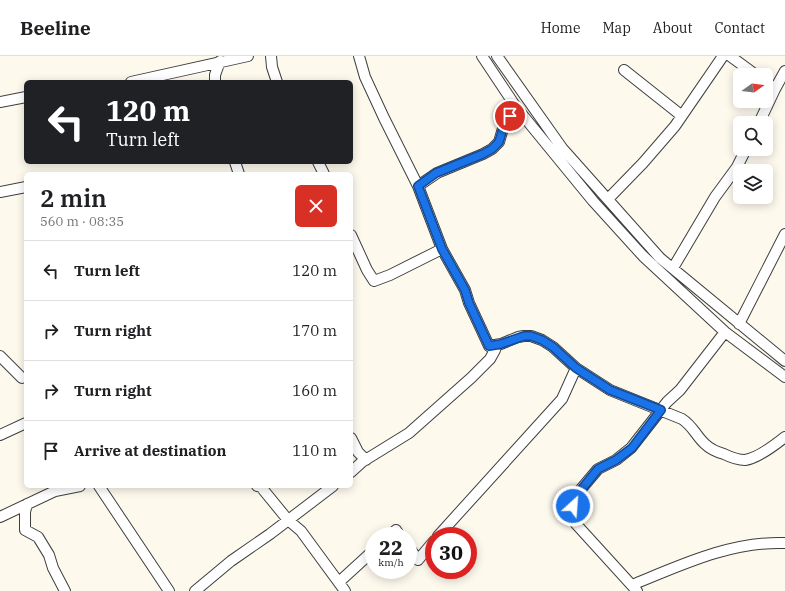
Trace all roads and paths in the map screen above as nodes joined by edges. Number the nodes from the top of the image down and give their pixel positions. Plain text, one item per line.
1 (248, 56) edge
2 (271, 56) edge
3 (359, 56) edge
4 (482, 56) edge
5 (497, 56) edge
6 (723, 56) edge
7 (730, 56) edge
8 (220, 61) junction
9 (746, 68) edge
10 (624, 70) dead end
11 (785, 71) edge
12 (139, 80) edge
13 (215, 80) edge
14 (276, 80) edge
15 (775, 89) joint
16 (24, 97) edge
17 (0, 102) edge
18 (516, 107) junction
19 (682, 116) junction
20 (762, 116) edge
21 (742, 156) edge
22 (418, 186) junction
23 (24, 187) edge
24 (0, 192) edge
25 (609, 198) junction
26 (785, 234) edge
27 (353, 238) edge
28 (442, 249) junction
29 (673, 268) junction
30 (738, 324) junction
31 (725, 332) junction
32 (495, 347) junction
33 (0, 356) edge
34 (785, 361) edge
35 (576, 368) junction
36 (785, 377) edge
37 (24, 379) edge
38 (661, 410) junction
39 (24, 424) edge
40 (0, 435) edge
41 (785, 437) edge
42 (353, 442) edge
43 (366, 460) junction
44 (353, 470) edge
45 (70, 488) edge
46 (100, 488) edge
47 (262, 488) edge
48 (330, 488) edge
49 (27, 504) junction
50 (0, 517) edge
51 (288, 520) junction
52 (446, 527) edge
53 (785, 543) edge
54 (425, 552) edge
55 (365, 558) edge
56 (417, 559) edge
57 (339, 582) junction
58 (634, 588) edge
59 (65, 591) edge
60 (169, 591) edge
61 (195, 591) edge
62 (345, 591) edge

1 - 8 street
2 - 14 street
3 - 22 street
4 - 18 street
5 - 25 street
6 - 19 street
7 - 9 street
8 - 12 street
8 - 13 street
10 - 19 street
11 - 15 street
15 - 20 street
16 - 17 street
18 - 22 street
18 - 31 street
19 - 25 street
21 - 29 street
22 - 28 street
23 - 24 street
25 - 29 street
26 - 30 street
27 - 28 street
28 - 32 street
29 - 30 street
30 - 34 street
31 - 36 street
31 - 38 street
32 - 35 street
32 - 43 street
33 - 37 street
35 - 38 street
35 - 52 street
38 - 41 street
38 - 58 street
39 - 40 street
42 - 43 street
43 - 44 street
45 - 49 street
46 - 60 street
47 - 51 street
48 - 51 street
49 - 50 street
49 - 59 street
51 - 57 street
51 - 61 street
53 - 58 street
54 - 56 street
55 - 57 street
57 - 62 street

